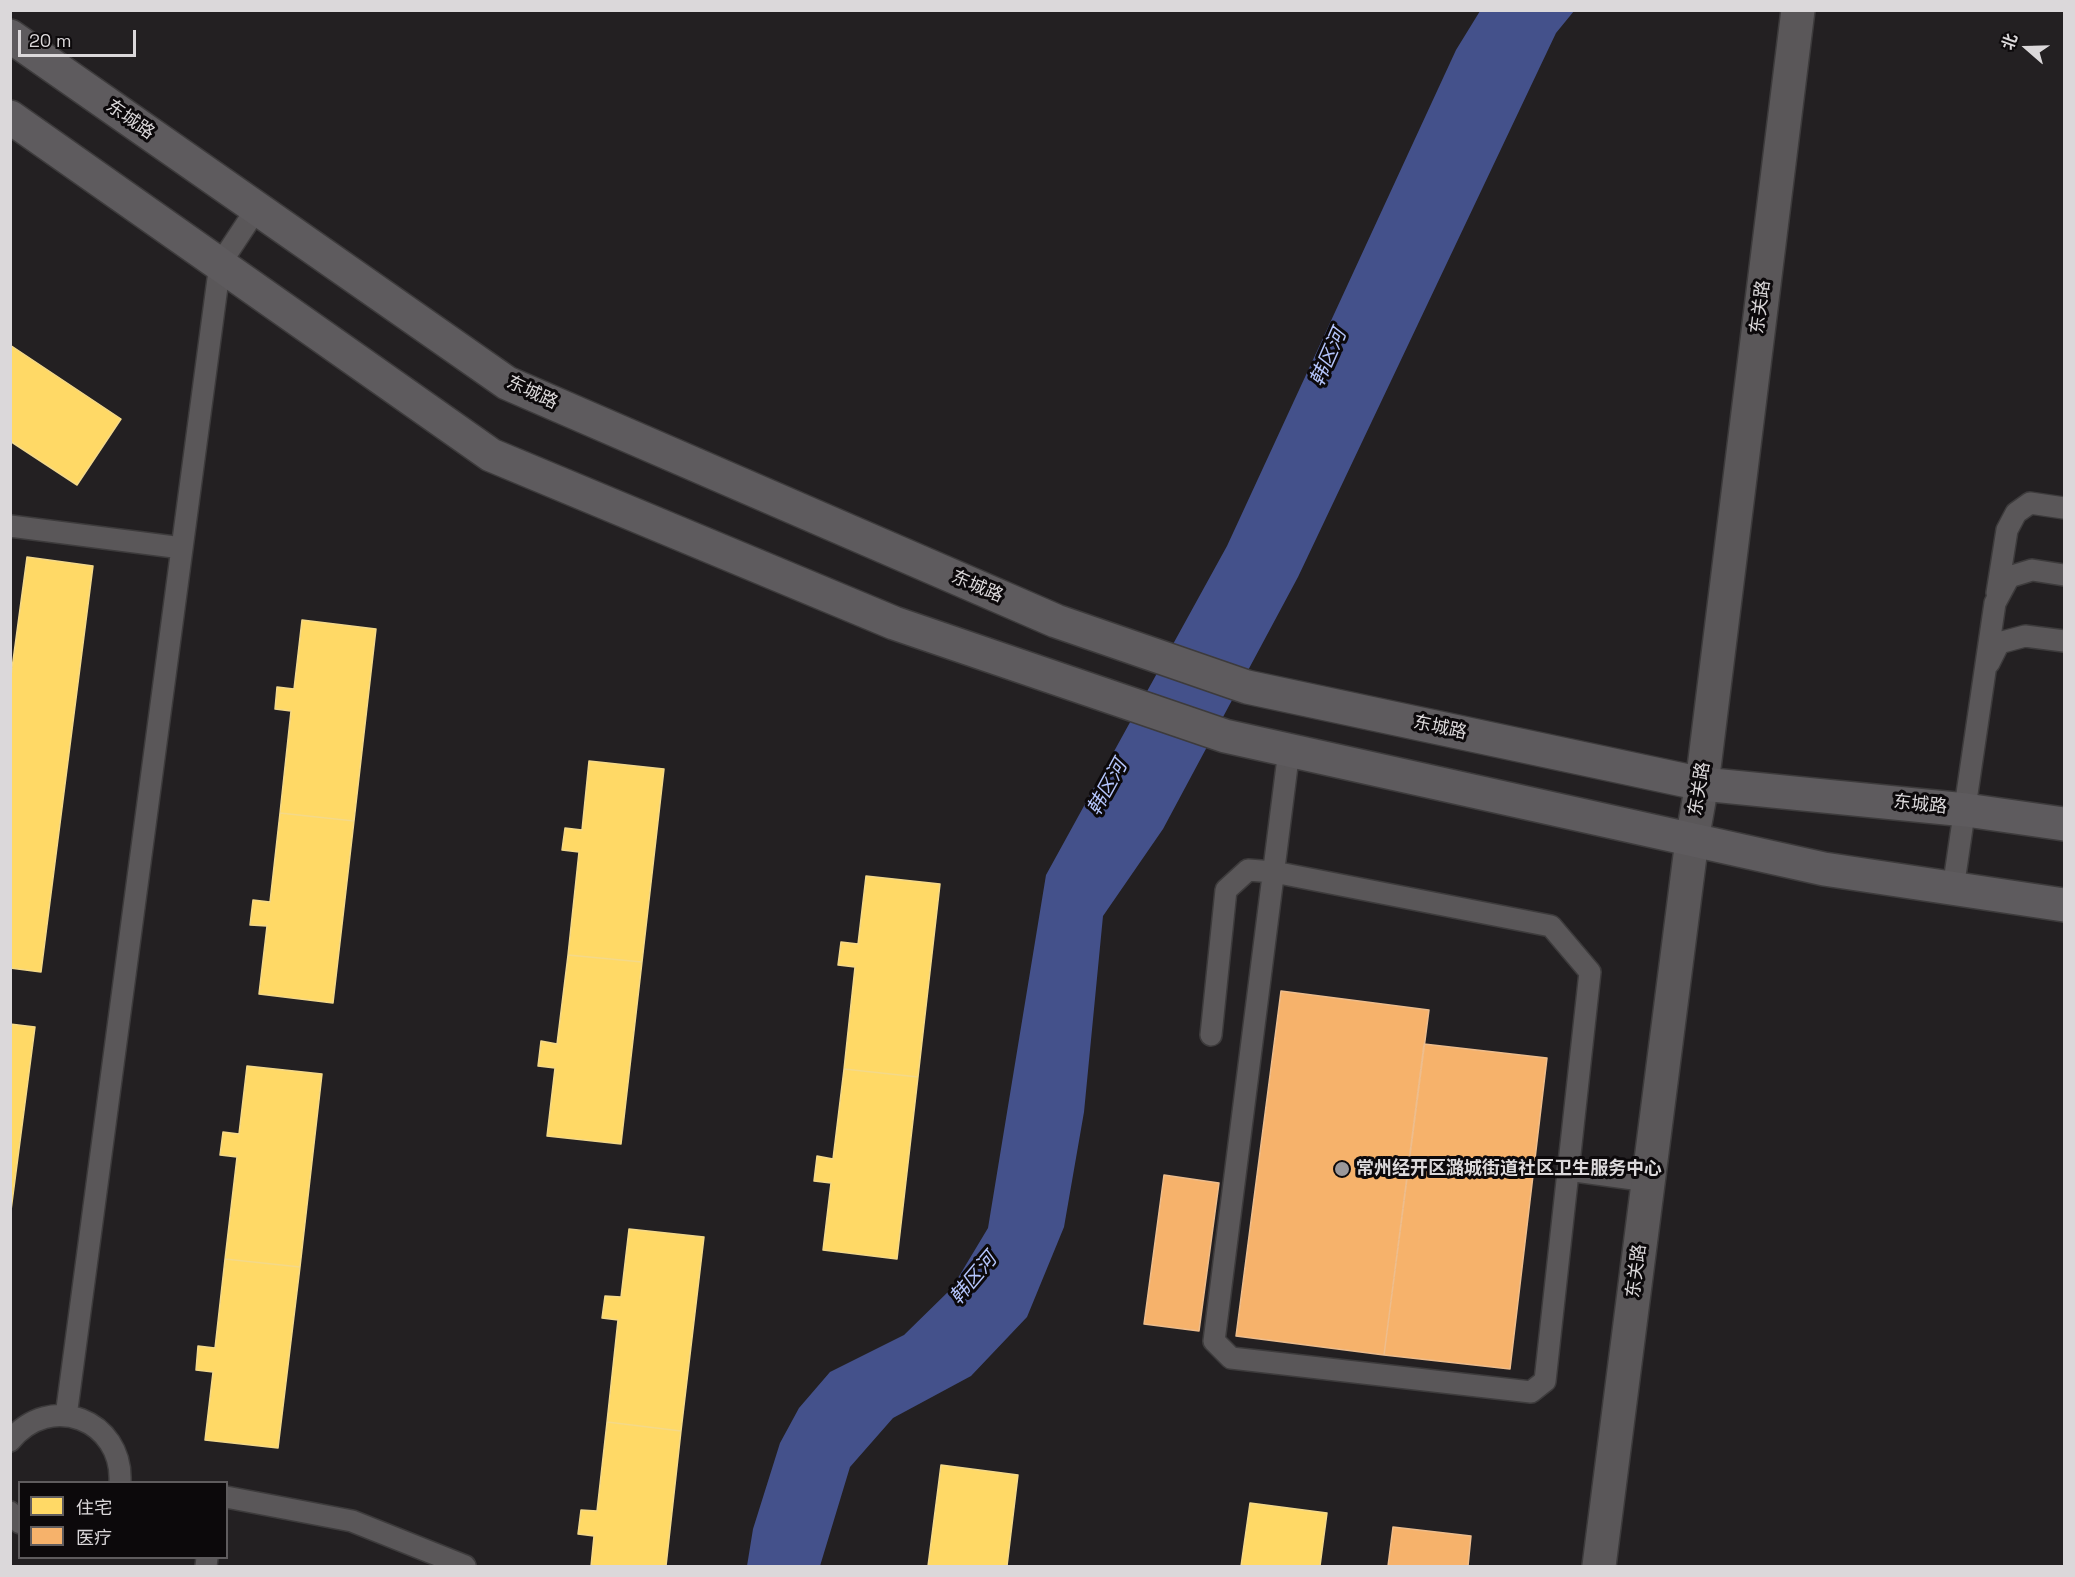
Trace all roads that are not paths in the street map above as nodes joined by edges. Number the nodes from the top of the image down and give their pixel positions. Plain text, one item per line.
1 (1798, 10) edge
2 (10, 36) edge
3 (10, 117) edge
4 (257, 208) junction
5 (220, 264) junction
6 (2064, 508) edge
7 (10, 526) edge
8 (182, 548) junction
9 (2064, 575) edge
10 (1995, 603) junction
11 (2064, 641) edge
12 (1984, 671) junction
13 (1289, 750) junction
14 (1702, 784) junction
15 (1966, 810) junction
16 (2064, 824) edge
17 (1692, 840) junction
18 (1274, 872) junction
19 (1953, 889) junction
20 (2064, 905) edge
21 (1211, 1035) dead end
22 (1568, 1170) junction
23 (1648, 1181) junction
24 (66, 1416) junction
25 (10, 1441) edge
26 (120, 1481) edge
27 (228, 1497) edge
28 (465, 1566) edge
29 (1599, 1566) edge

1 - 14 street, 东关路
2 - 4 main road, 东城路
3 - 5 main road
4 - 5 lane
4 - 14 main road, 东城路
5 - 8 lane
5 - 13 main road
6 - 10 lane
7 - 8 lane
8 - 24 lane
9 - 10 lane
10 - 12 lane
11 - 12 lane
12 - 15 lane
13 - 17 main road
13 - 18 lane
14 - 15 main road, 东城路
14 - 17 street, 东关路
15 - 16 main road, 东城路
15 - 19 lane
17 - 19 main road
17 - 23 street, 东关路
18 - 21 lane
18 - 22 lane
18 - 22 lane
19 - 20 main road
22 - 23 lane
23 - 29 street, 东关路
24 - 25 lane
24 - 26 lane
27 - 28 lane

